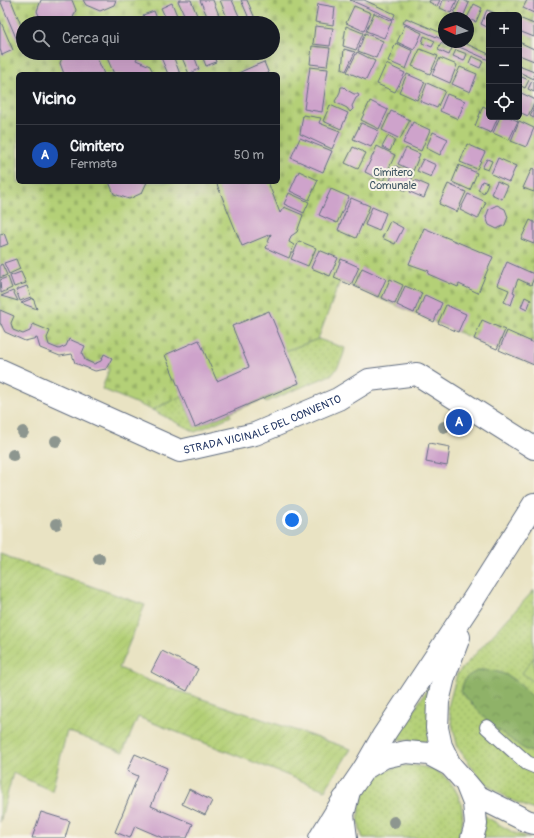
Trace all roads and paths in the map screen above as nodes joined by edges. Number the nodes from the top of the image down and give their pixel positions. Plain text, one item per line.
1 (0, 370) edge
2 (534, 448) edge
3 (534, 504) edge
4 (475, 597) junction
5 (487, 727) dead end
6 (450, 765) junction
7 (534, 766) edge
8 (364, 769) junction
9 (466, 783) junction
10 (349, 791) junction
11 (534, 823) edge
12 (320, 838) edge
13 (346, 838) edge
14 (472, 838) edge

1 - 2 street, STRADA VICINALE DEL CONVENTO
3 - 4 street
4 - 6 street
4 - 8 street
5 - 7 lane
6 - 8 street
6 - 9 street
8 - 10 street
9 - 11 street
9 - 14 street
10 - 12 street
10 - 13 street

